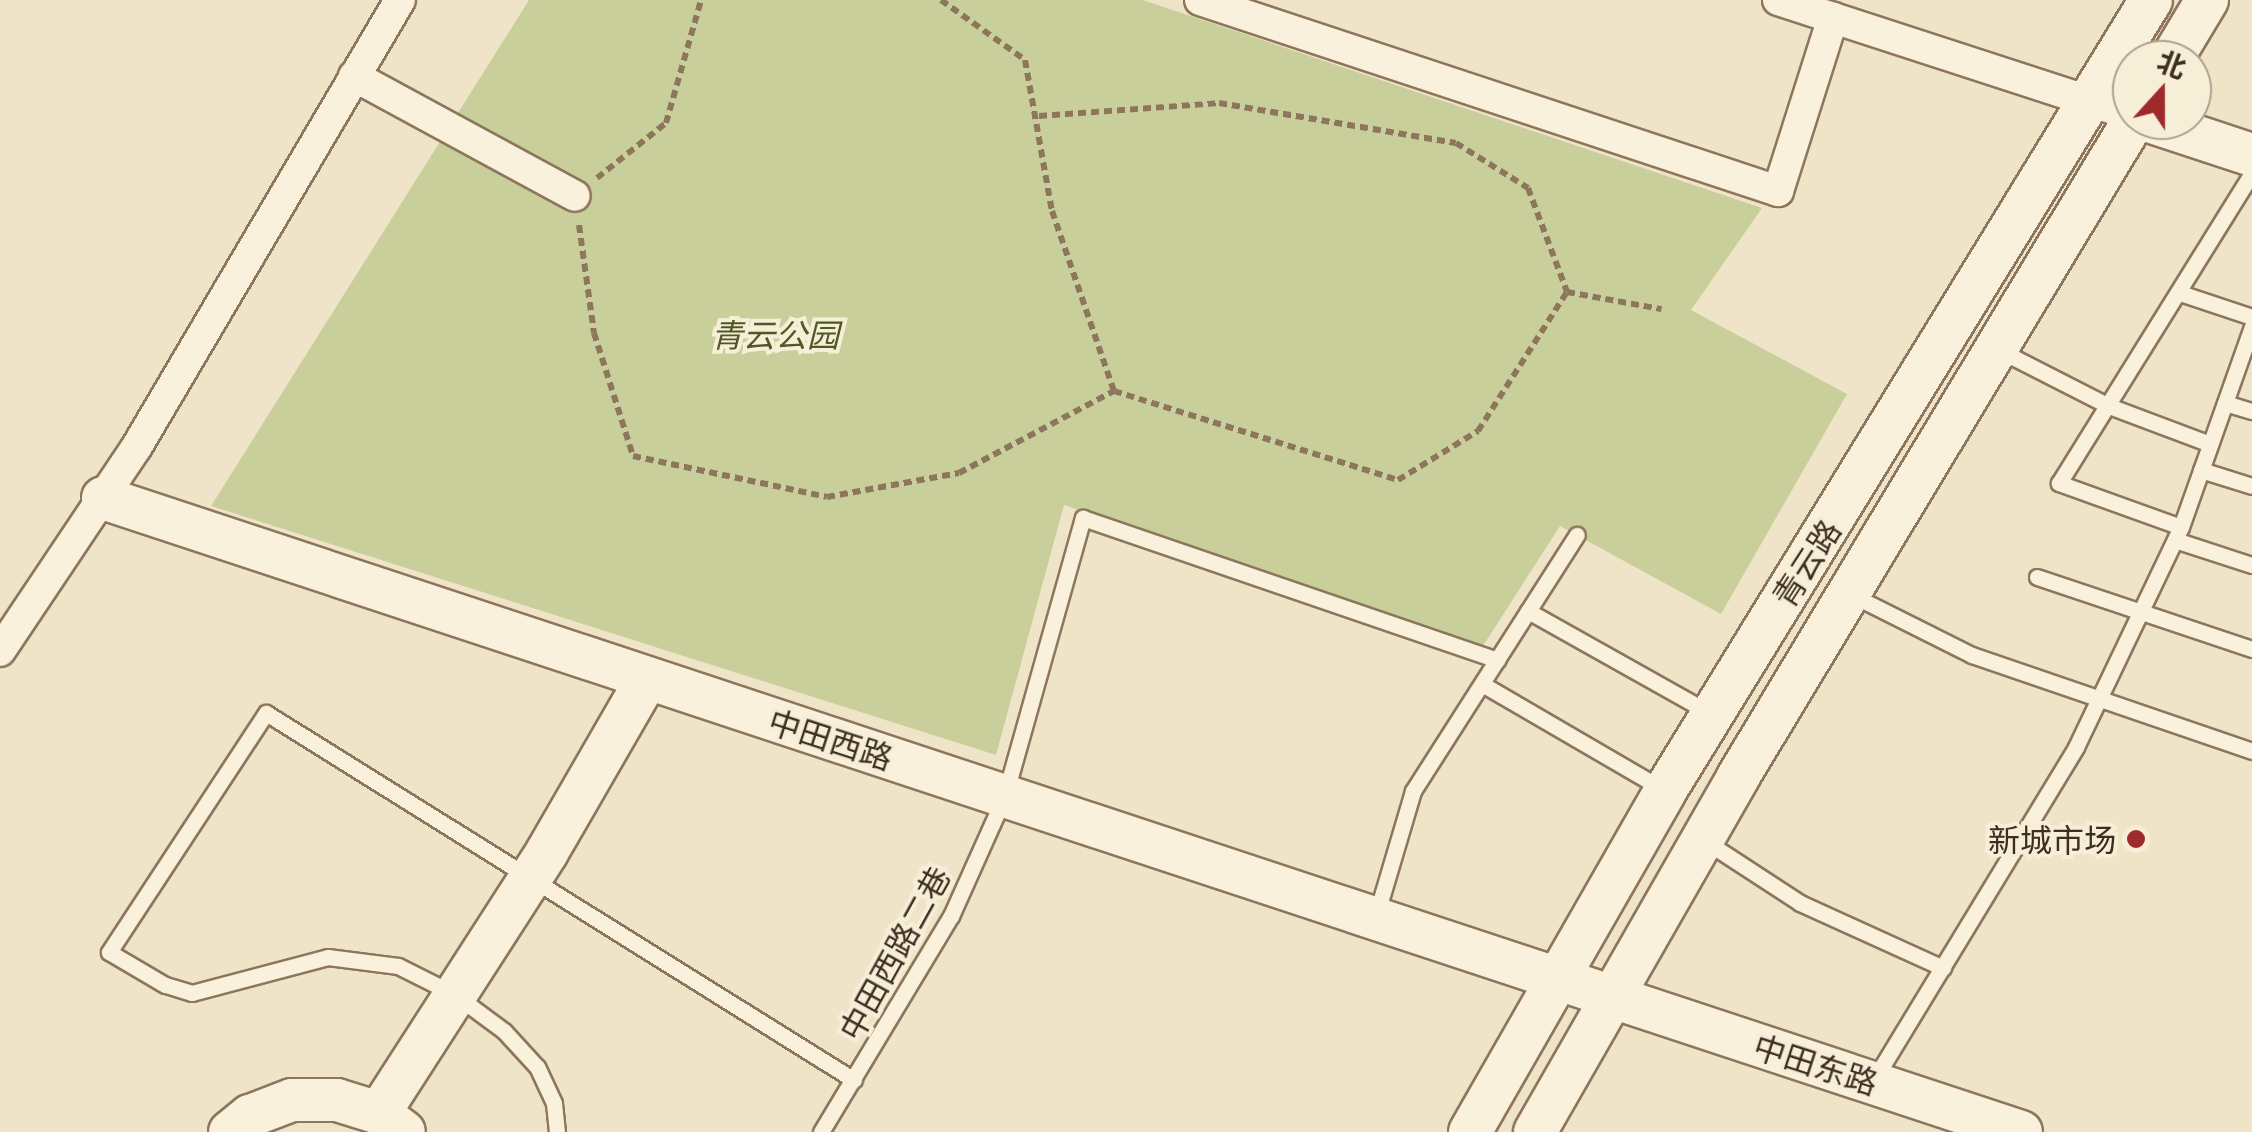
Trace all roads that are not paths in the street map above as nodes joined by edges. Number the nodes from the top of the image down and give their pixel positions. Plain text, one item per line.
1 (400, 0) edge
2 (1200, 0) edge
3 (1778, 0) edge
4 (2151, 0) edge
5 (2207, 0) edge
6 (1251, 8) edge
7 (1833, 18) junction
8 (2182, 40) edge
9 (354, 76) junction
10 (2088, 101) junction
11 (2112, 110) edge
12 (2120, 140) edge
13 (2207, 140) edge
14 (2252, 155) edge
15 (2252, 173) edge
16 (575, 196) road end
17 (2180, 293) junction
18 (2252, 317) edge
19 (2252, 326) edge
20 (1996, 349) junction
21 (2225, 402) junction
22 (2109, 406) junction
23 (2252, 411) edge
24 (2210, 444) junction
25 (2201, 470) junction
26 (2252, 486) edge
27 (103, 498) junction
28 (2178, 534) junction
29 (1576, 536) dead end
30 (2252, 564) edge
31 (2037, 577) dead end
32 (1849, 593) junction
33 (1528, 611) junction
34 (2141, 611) junction
35 (2252, 649) edge
36 (0, 652) edge
37 (1497, 660) junction
38 (647, 679) junction
39 (1482, 684) junction
40 (2098, 700) junction
41 (1712, 714) junction
42 (2252, 751) edge
43 (1665, 790) junction
44 (1006, 795) junction
45 (1702, 839) junction
46 (530, 876) junction
47 (1376, 916) junction
48 (1943, 968) junction
49 (1558, 978) junction
50 (454, 994) junction
51 (1612, 997) junction
52 (854, 1080) junction
53 (1872, 1082) junction
54 (392, 1123) edge
55 (230, 1132) edge
56 (558, 1132) edge
57 (821, 1132) edge
58 (1470, 1132) edge
59 (1535, 1132) edge
60 (2021, 1132) edge

1 - 9 street
2 - 6 street
3 - 7 street
4 - 10 street, 青云路
5 - 8 street
6 - 7 street
7 - 10 street
9 - 16 street
9 - 27 street
10 - 11 street
10 - 41 street, 青云路
12 - 20 street, 青云路
13 - 14 street
15 - 17 lane
17 - 18 lane
17 - 22 lane
19 - 21 lane
20 - 22 lane
20 - 32 street, 青云路
21 - 23 lane
21 - 24 lane
22 - 24 lane
22 - 28 lane
24 - 25 lane
25 - 26 lane
25 - 28 lane
27 - 36 street
27 - 38 street, 中田西路
28 - 30 lane
28 - 34 lane
29 - 33 lane
31 - 34 lane
32 - 40 lane
32 - 45 street, 青云路
33 - 37 lane
33 - 41 lane
34 - 35 lane
34 - 40 lane
37 - 39 lane
37 - 44 lane, 中田西路二巷
38 - 44 street, 中田西路
38 - 46 street
39 - 43 lane
39 - 47 lane
40 - 42 lane
40 - 48 lane
41 - 43 street, 青云路
43 - 49 street, 青云路
44 - 47 street, 中田西路
44 - 52 lane, 中田西路二巷
45 - 48 lane
45 - 51 street, 青云路
46 - 50 street
46 - 50 lane
46 - 52 lane
47 - 49 street, 中田西路
48 - 53 lane
49 - 51 street, 中田东路
49 - 58 street, 青云路
50 - 54 street
50 - 56 lane
51 - 53 street, 中田东路
51 - 59 street, 青云路
52 - 57 lane, 中田西路二巷
53 - 60 street, 中田东路
54 - 55 street

